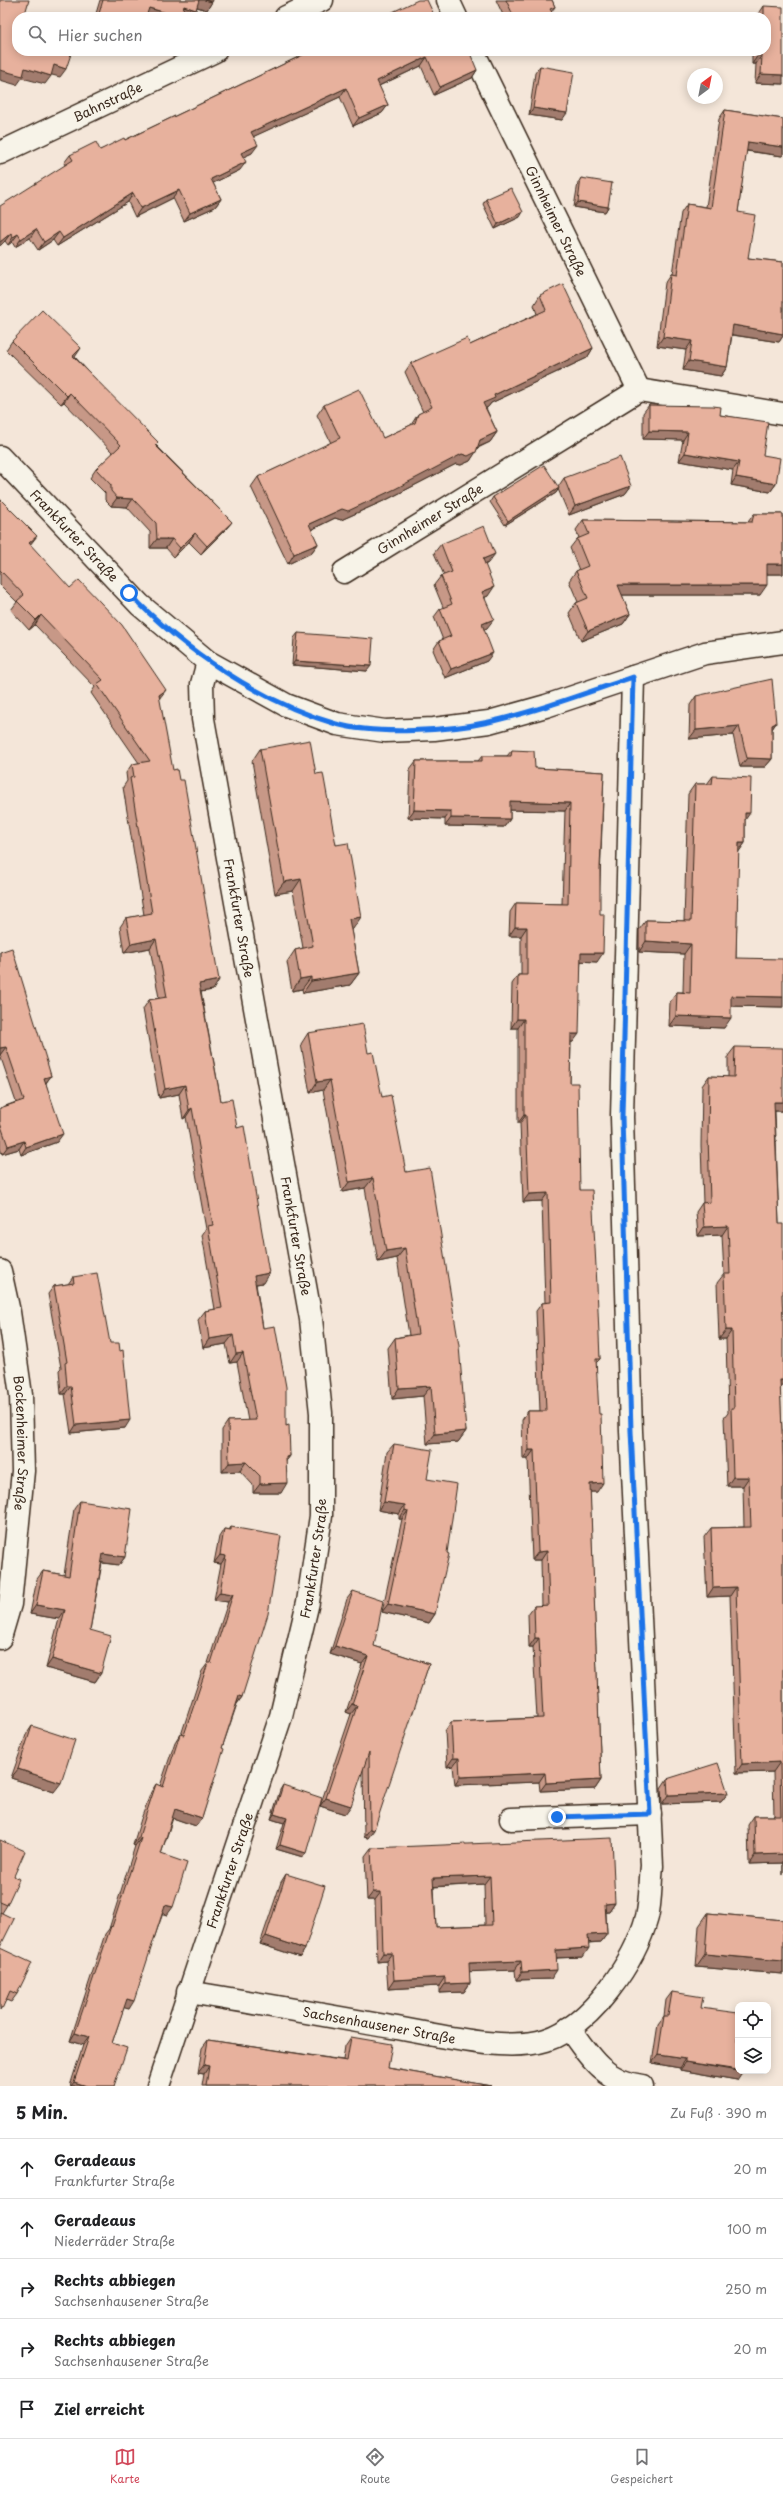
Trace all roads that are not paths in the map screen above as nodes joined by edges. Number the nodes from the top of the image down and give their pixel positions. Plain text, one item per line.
1 (322, 0) edge
2 (448, 0) edge
3 (297, 12) edge
4 (454, 12) edge
5 (204, 56) edge
6 (475, 56) edge
7 (0, 153) edge
8 (639, 390) junction
9 (783, 414) edge
10 (0, 457) edge
11 (344, 572) dead end
12 (783, 642) edge
13 (208, 662) junction
14 (633, 677) junction
15 (0, 1271) edge
16 (0, 1638) edge
17 (650, 1814) junction
18 (511, 1819) dead end
19 (188, 1992) junction
20 (569, 2028) junction
21 (158, 2086) edge
22 (642, 2086) edge

1 - 3 street
2 - 4 street
5 - 7 street, Bahnstraße
6 - 8 street, Ginnheimer Straße
8 - 9 street
8 - 11 street, Ginnheimer Straße
10 - 13 street, Frankfurter Straße
12 - 14 street
13 - 14 street
13 - 19 street, Frankfurter Straße
14 - 17 street, Sachsenhausener Straße
15 - 16 street, Bockenheimer Straße
17 - 18 street
17 - 20 street, Sachsenhausener Straße
19 - 20 street, Sachsenhausener Straße
19 - 21 street, Frankfurter Straße
20 - 22 street

